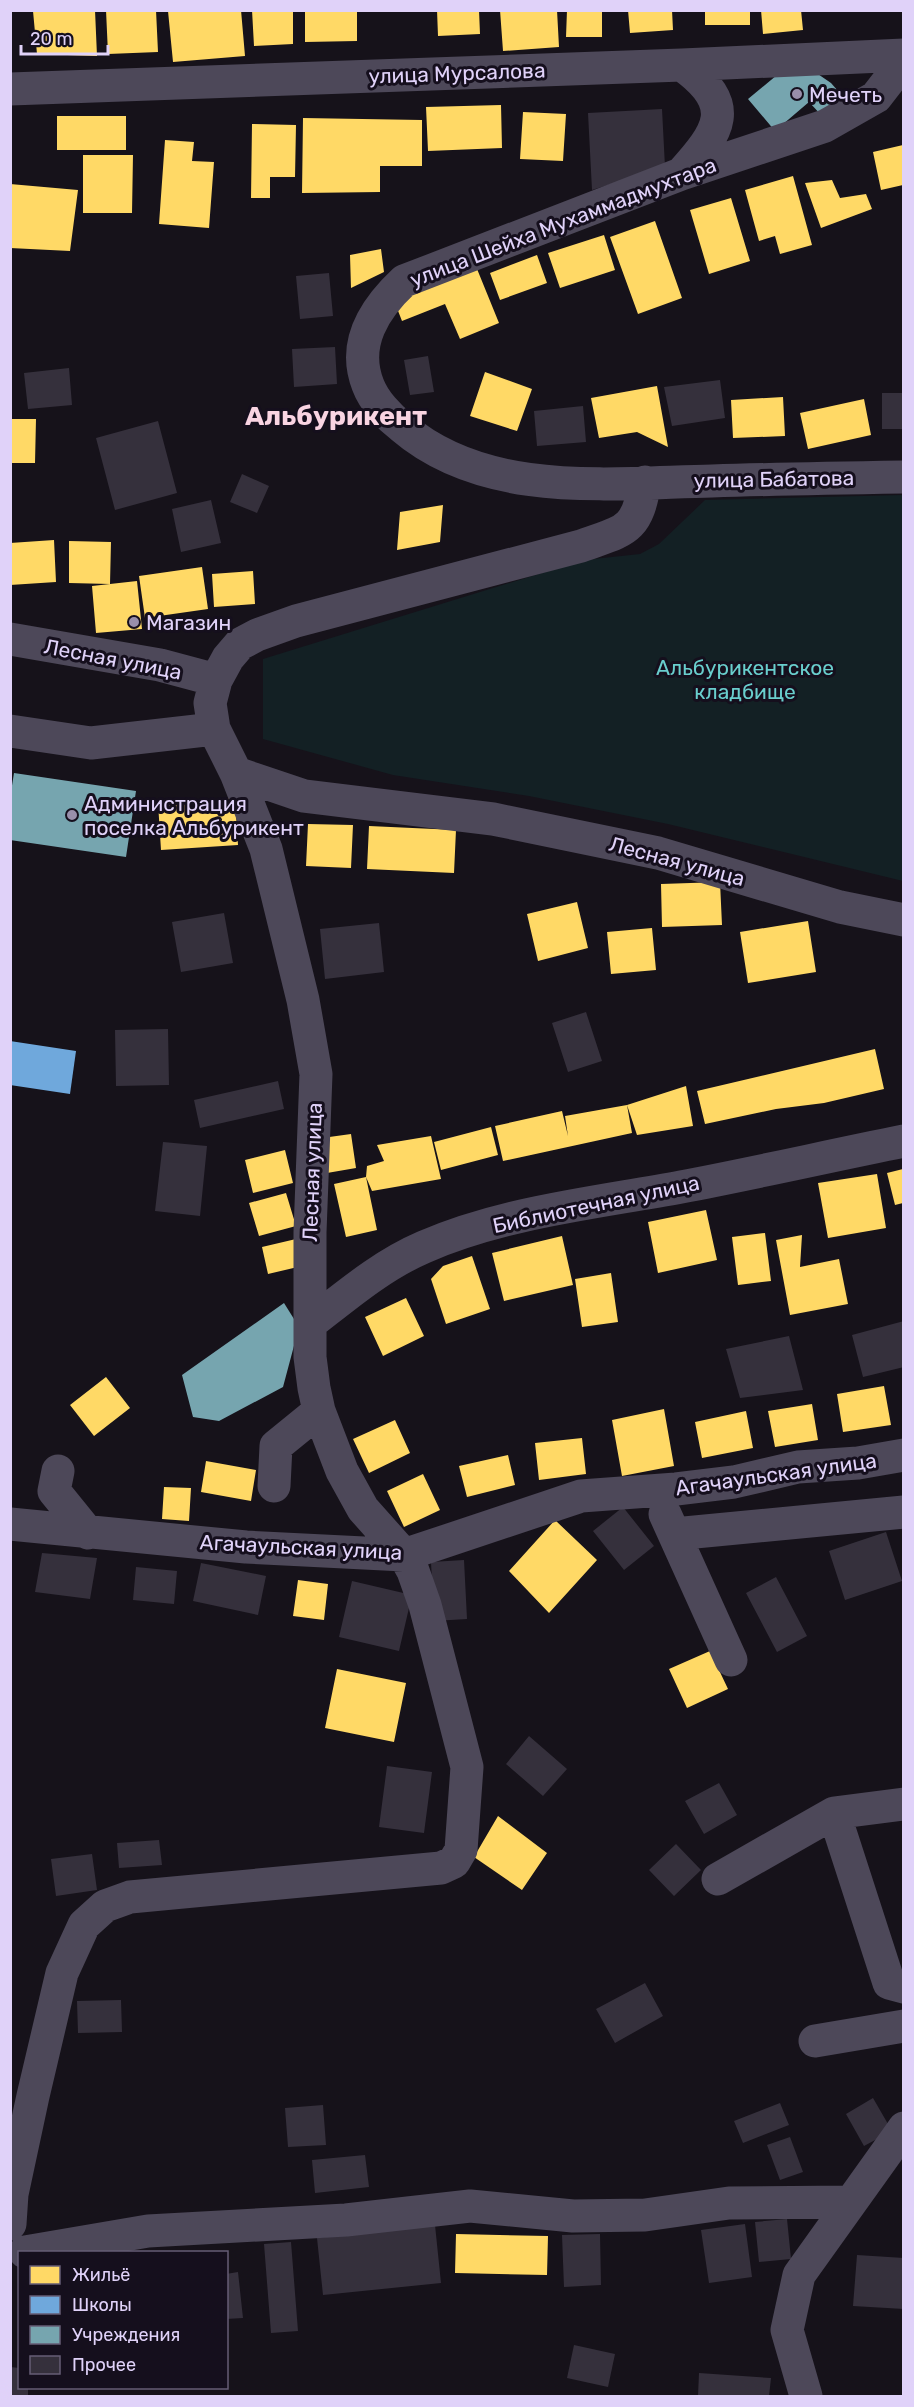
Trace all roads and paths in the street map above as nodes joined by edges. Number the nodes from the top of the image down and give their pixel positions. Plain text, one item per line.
1 (903, 55) edge
2 (903, 61) edge
3 (682, 65) junction
4 (10, 89) edge
5 (681, 174) junction
6 (903, 477) edge
7 (645, 482) junction
8 (10, 639) edge
9 (216, 680) junction
10 (214, 729) junction
11 (10, 731) edge
12 (236, 773) junction
13 (903, 920) edge
14 (903, 1141) edge
15 (311, 1323) junction
16 (319, 1411) junction
17 (903, 1455) edge
18 (58, 1471) dead end
19 (274, 1486) dead end
20 (655, 1491) junction
21 (903, 1512) edge
22 (10, 1524) edge
23 (88, 1533) junction
24 (674, 1534) junction
25 (404, 1555) junction
26 (731, 1660) dead end
27 (903, 1804) edge
28 (834, 1813) junction
29 (718, 1879) dead end
30 (903, 1987) edge
31 (903, 2026) edge
32 (815, 2041) dead end
33 (903, 2128) edge
34 (851, 2202) junction
35 (10, 2224) edge
36 (36, 2251) edge
37 (806, 2397) edge

1 - 3 street, улица Мурсалова
2 - 5 street, улица Шейха Мухаммадмухтара
3 - 4 street, улица Мурсалова
3 - 5 street
5 - 7 street, улица Шейха Мухаммадмухтара
6 - 7 street, улица Бабатова
7 - 9 street, Лесная улица
8 - 9 street, Лесная улица
9 - 10 street, Лесная улица
10 - 11 street
10 - 12 street, Лесная улица
12 - 13 street, Лесная улица
12 - 15 street, Лесная улица
14 - 15 street, Библиотечная улица
15 - 16 street, Лесная улица
16 - 19 street
16 - 25 street, Лесная улица
17 - 20 street, Агачаульская улица
18 - 23 street
20 - 24 street
20 - 25 street, Агачаульская улица
21 - 24 street
22 - 23 street, Агачаульская улица
23 - 25 street, Агачаульская улица
24 - 26 street
25 - 35 street, Лесная улица
27 - 28 street
28 - 29 street
28 - 30 street
31 - 32 street
33 - 34 street
34 - 36 street
34 - 37 street

